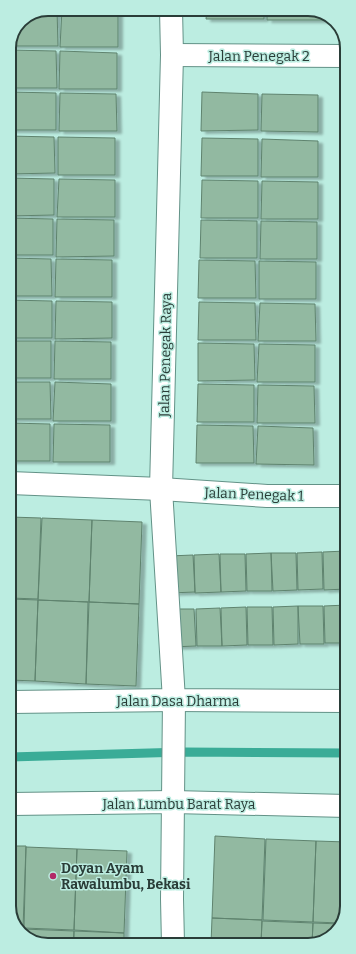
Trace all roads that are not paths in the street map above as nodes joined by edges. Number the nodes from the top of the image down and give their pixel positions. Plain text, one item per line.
1 (171, 16) edge
2 (172, 55) junction
3 (340, 56) edge
4 (16, 483) edge
5 (161, 489) junction
6 (340, 496) edge
7 (174, 700) junction
8 (340, 701) edge
9 (16, 702) edge
10 (173, 793) junction
11 (16, 804) edge
12 (340, 805) edge
13 (173, 938) edge

1 - 2 street, Jalan Penegak Raya
2 - 3 street, Jalan Penegak 2
2 - 5 street, Jalan Penegak Raya
4 - 5 street, Jalan Penegak 1
5 - 6 street, Jalan Penegak 1
5 - 7 street, Jalan Penegak Raya
7 - 8 street, Jalan Dasa Dharma
7 - 9 street, Jalan Dasa Dharma
7 - 10 street, Jalan Penegak Raya
10 - 11 street, Jalan Lumbu Barat Raya
10 - 12 street, Jalan Lumbu Barat Raya
10 - 13 street, Jalan Penegak Raya

